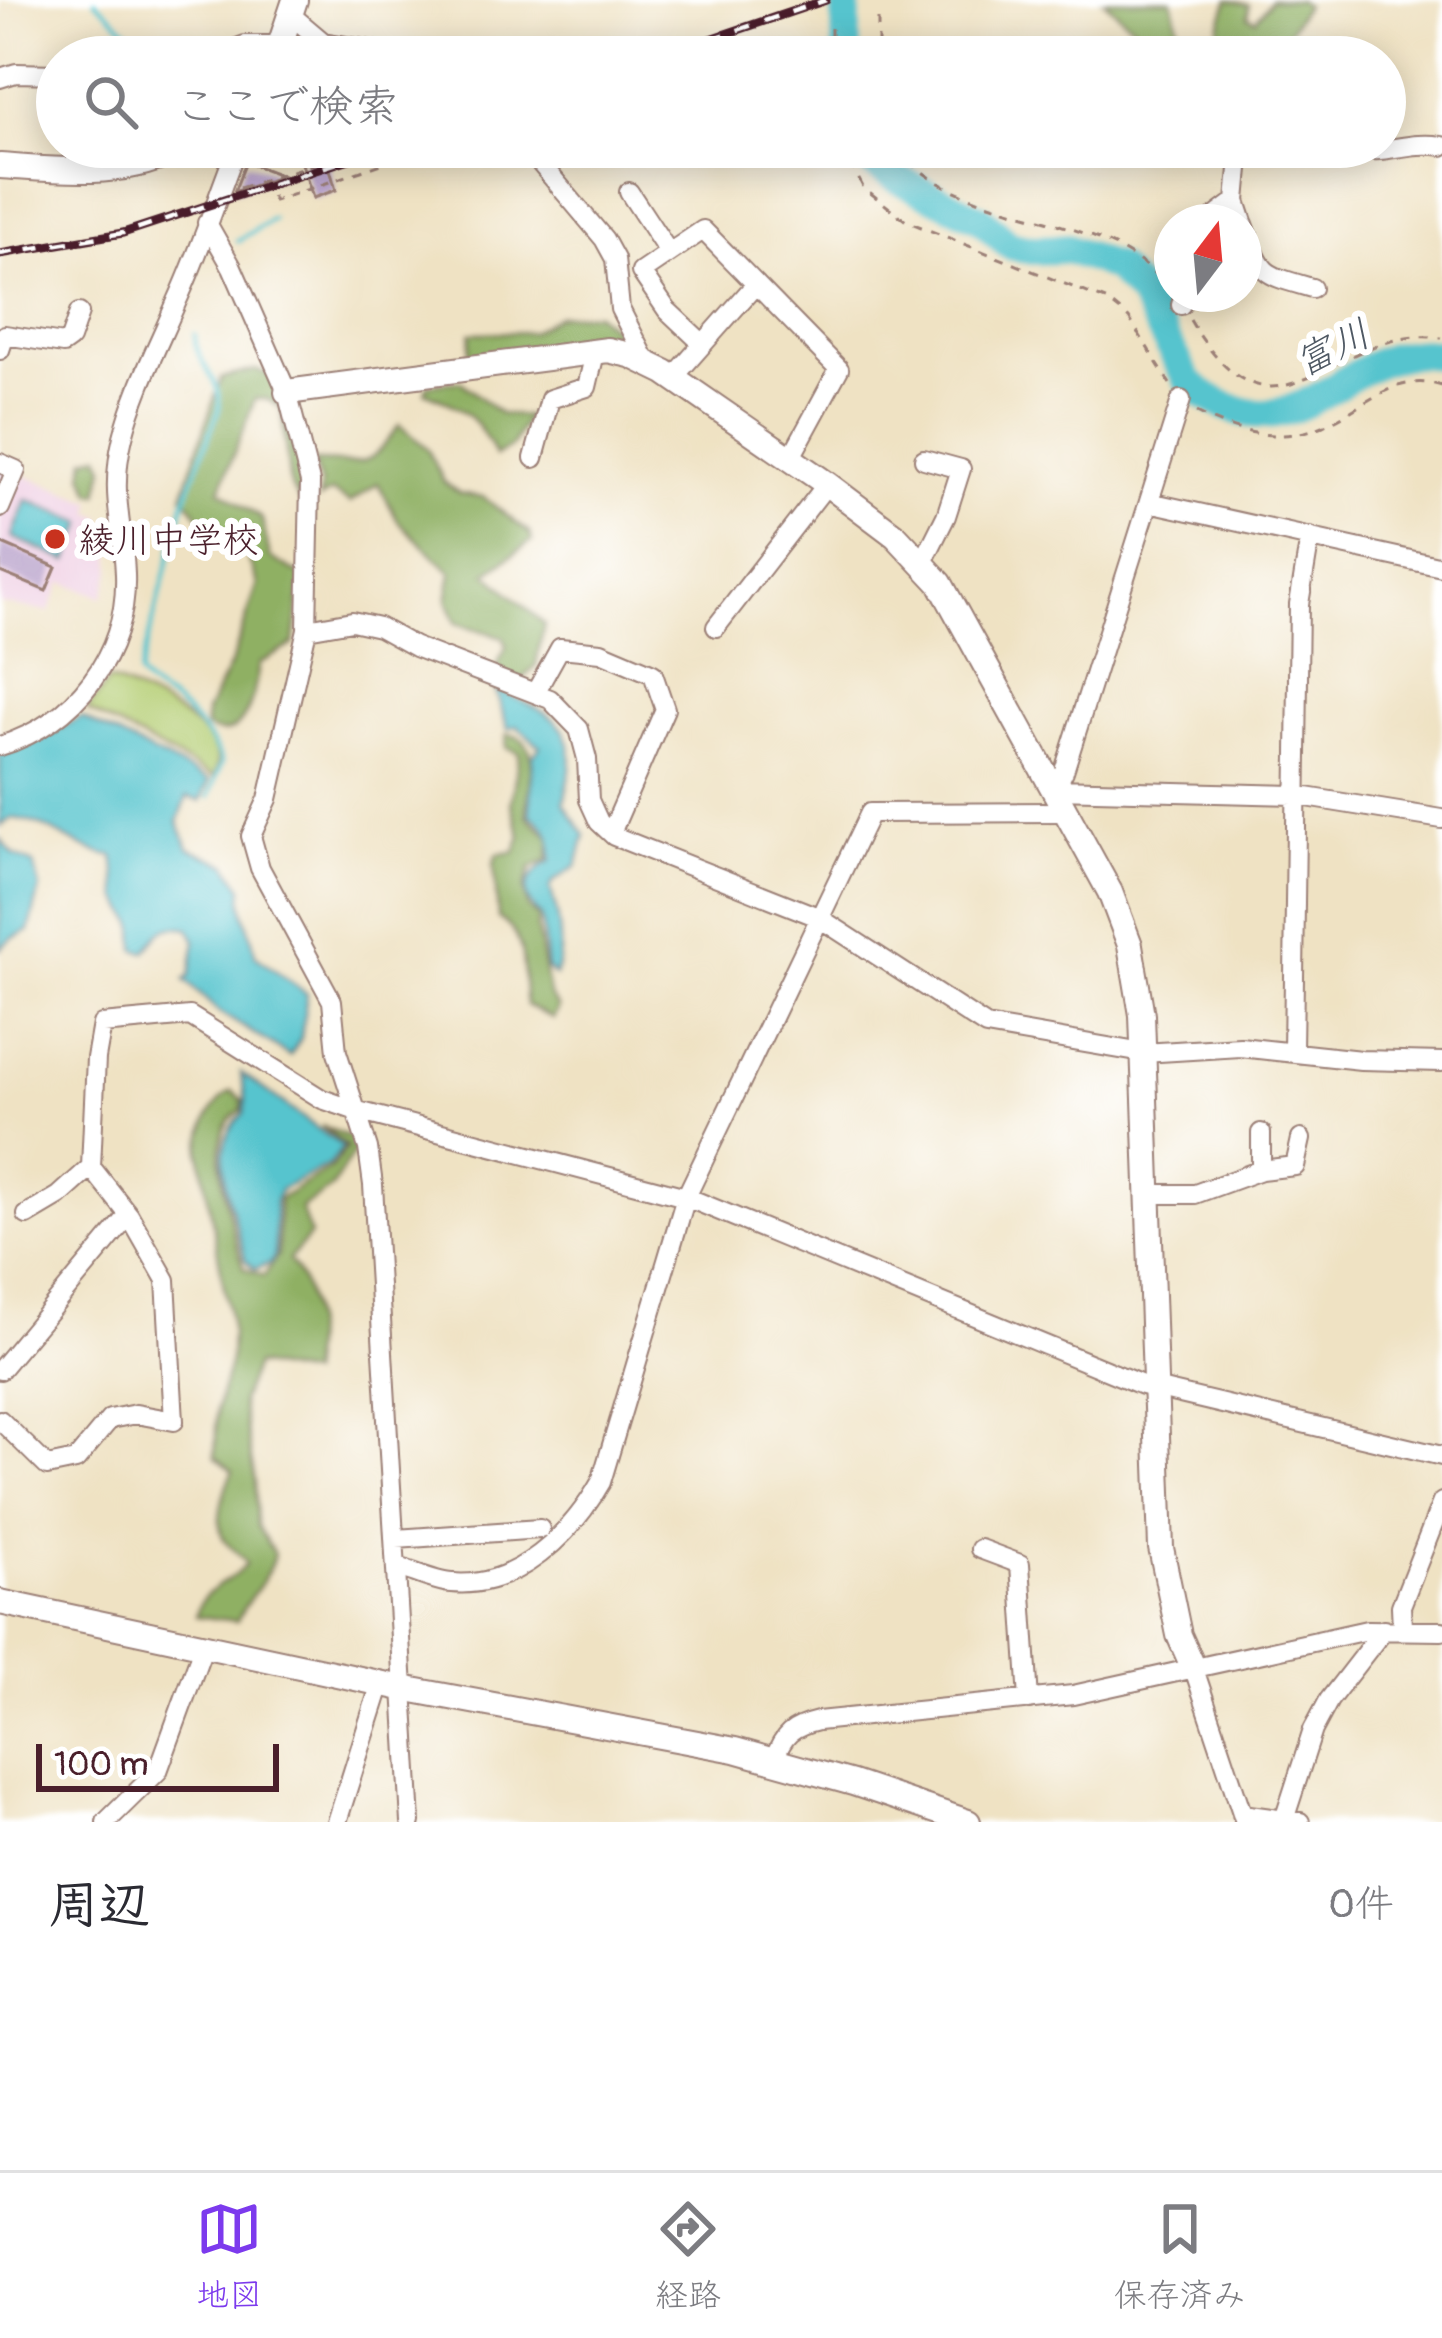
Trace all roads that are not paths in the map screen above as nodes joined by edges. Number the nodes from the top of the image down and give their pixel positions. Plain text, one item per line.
1 (293, 7) edge
2 (284, 36) edge
3 (319, 36) edge
4 (36, 74) edge
5 (0, 78) edge
6 (1406, 144) edge
7 (1442, 146) edge
8 (0, 166) edge
9 (122, 168) edge
10 (228, 168) edge
11 (544, 168) edge
12 (1239, 168) edge
13 (629, 192) dead end
14 (1236, 201) junction
15 (1232, 204) edge
16 (1237, 204) edge
17 (207, 223) junction
18 (670, 253) junction
19 (1262, 271) edge
20 (756, 284) junction
21 (1312, 287) dead end
22 (79, 314) dead end
23 (704, 344) junction
24 (0, 350) edge
25 (595, 353) junction
26 (647, 362) junction
27 (673, 378) junction
28 (287, 392) junction
29 (1181, 400) road end
30 (534, 458) dead end
31 (790, 459) junction
32 (924, 459) dead end
33 (0, 463) edge
34 (827, 484) junction
35 (1149, 502) junction
36 (0, 508) edge
37 (1310, 538) junction
38 (923, 562) junction
39 (1442, 567) edge
40 (716, 627) dead end
41 (307, 628) junction
42 (535, 693) junction
43 (0, 746) edge
44 (1055, 789) junction
45 (1294, 795) junction
46 (1068, 812) junction
47 (1442, 819) edge
48 (611, 832) junction
49 (818, 916) junction
50 (1293, 1052) junction
51 (1143, 1053) junction
52 (1442, 1062) edge
53 (354, 1110) junction
54 (1261, 1133) dead end
55 (1301, 1139) dead end
56 (91, 1167) junction
57 (1261, 1170) junction
58 (1148, 1195) junction
59 (686, 1197) junction
60 (27, 1215) dead end
61 (129, 1215) junction
62 (0, 1370) edge
63 (1155, 1387) junction
64 (0, 1420) edge
65 (1442, 1456) edge
66 (1442, 1502) edge
67 (540, 1529) dead end
68 (396, 1539) junction
69 (980, 1549) dead end
70 (398, 1567) junction
71 (0, 1602) edge
72 (1393, 1629) junction
73 (1442, 1631) edge
74 (204, 1645) junction
75 (1194, 1669) junction
76 (392, 1686) junction
77 (1029, 1700) junction
78 (774, 1760) junction
79 (1243, 1818) edge
80 (1292, 1821) edge
81 (106, 1822) edge
82 (337, 1822) edge
83 (411, 1822) edge
84 (968, 1822) edge

1 - 2 street
1 - 3 street
4 - 5 street
6 - 7 street
8 - 9 street
10 - 17 street
11 - 26 street
12 - 14 street
13 - 18 street
14 - 15 street
14 - 16 street
17 - 28 street
17 - 43 street
18 - 20 street
18 - 23 street
19 - 21 street
20 - 23 street
20 - 31 street
22 - 24 street
23 - 27 street
25 - 26 street
25 - 28 street
25 - 30 street
26 - 27 street
27 - 31 street
28 - 41 street
29 - 35 street
31 - 34 street
32 - 38 street
33 - 36 street
34 - 38 street
34 - 40 street
35 - 37 street
35 - 44 street
37 - 39 street
37 - 45 street
38 - 44 street
41 - 42 street
41 - 53 street
42 - 48 street
42 - 48 street
44 - 45 street
44 - 46 street
45 - 47 street
45 - 50 street
46 - 49 street
46 - 51 street
48 - 49 street
49 - 51 street
49 - 59 street
50 - 51 street
50 - 52 street
51 - 58 street
53 - 56 street
53 - 59 street
53 - 68 street
54 - 57 street
55 - 57 street
56 - 60 street
56 - 61 street
57 - 58 street
58 - 63 street
59 - 63 street
59 - 70 street
61 - 62 street
61 - 64 street
63 - 65 street
63 - 75 street
66 - 72 street
67 - 68 street
68 - 70 street
69 - 77 street
70 - 76 street
71 - 74 street
72 - 73 street
72 - 75 street
72 - 80 street
74 - 76 street
74 - 81 street
75 - 77 street
75 - 79 street
76 - 78 street
76 - 82 street
76 - 83 street
77 - 78 street
78 - 84 street
79 - 80 street

